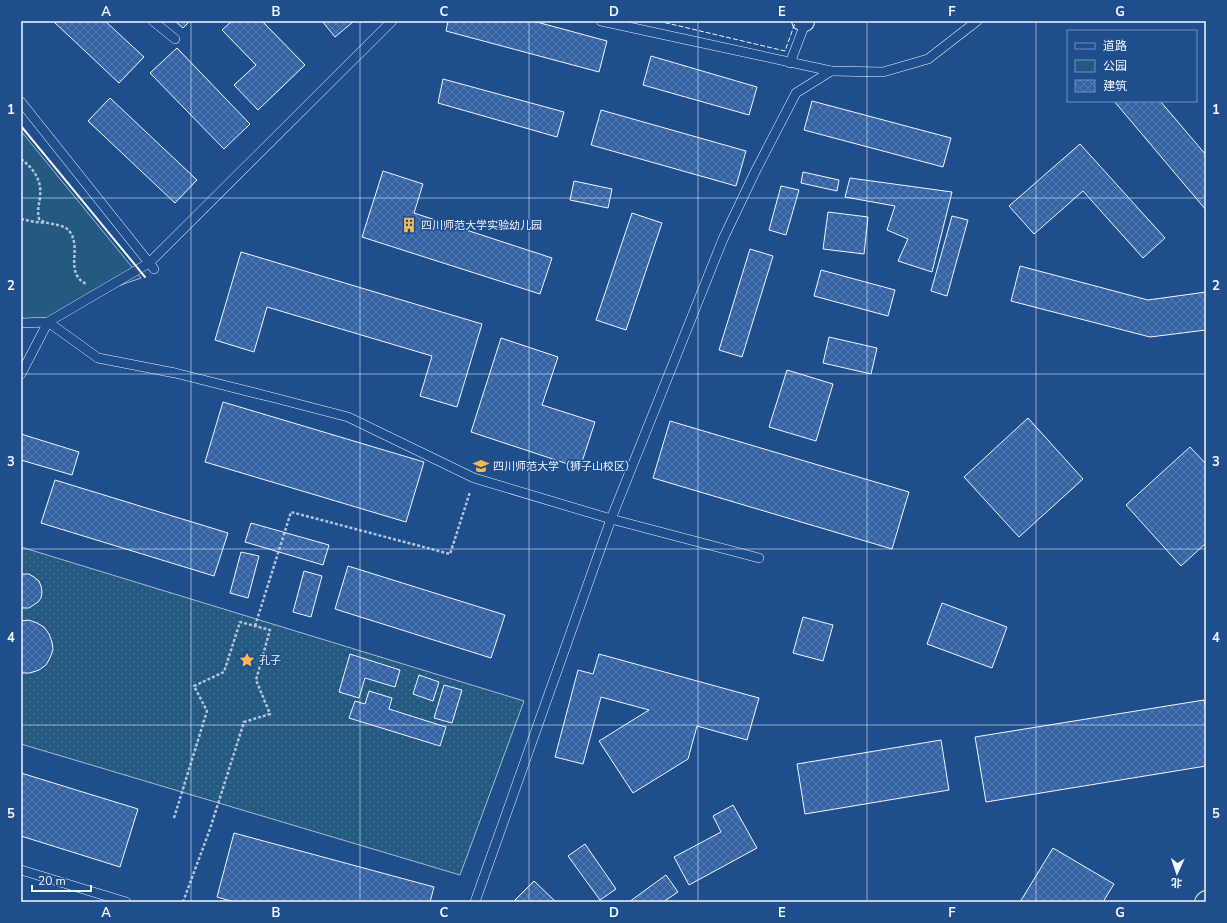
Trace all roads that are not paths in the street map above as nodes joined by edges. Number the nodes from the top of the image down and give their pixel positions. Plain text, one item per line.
1 (153, 21) edge
2 (392, 21) edge
3 (601, 21) edge
4 (804, 21) edge
5 (977, 21) edge
6 (175, 39) dead end
7 (790, 63) junction
8 (831, 71) junction
9 (21, 102) edge
10 (152, 266) junction
11 (48, 322) junction
12 (21, 323) edge
13 (21, 374) edge
14 (611, 519) junction
15 (759, 558) dead end
16 (21, 870) edge
17 (126, 902) edge
18 (475, 902) edge

1 - 6 lane
2 - 10 lane
3 - 7 lane
4 - 7 lane
5 - 8 lane
7 - 8 lane
8 - 14 lane
9 - 10 lane
10 - 11 lane
11 - 12 lane
11 - 13 lane
11 - 14 lane
14 - 15 lane
14 - 18 lane
16 - 17 lane

